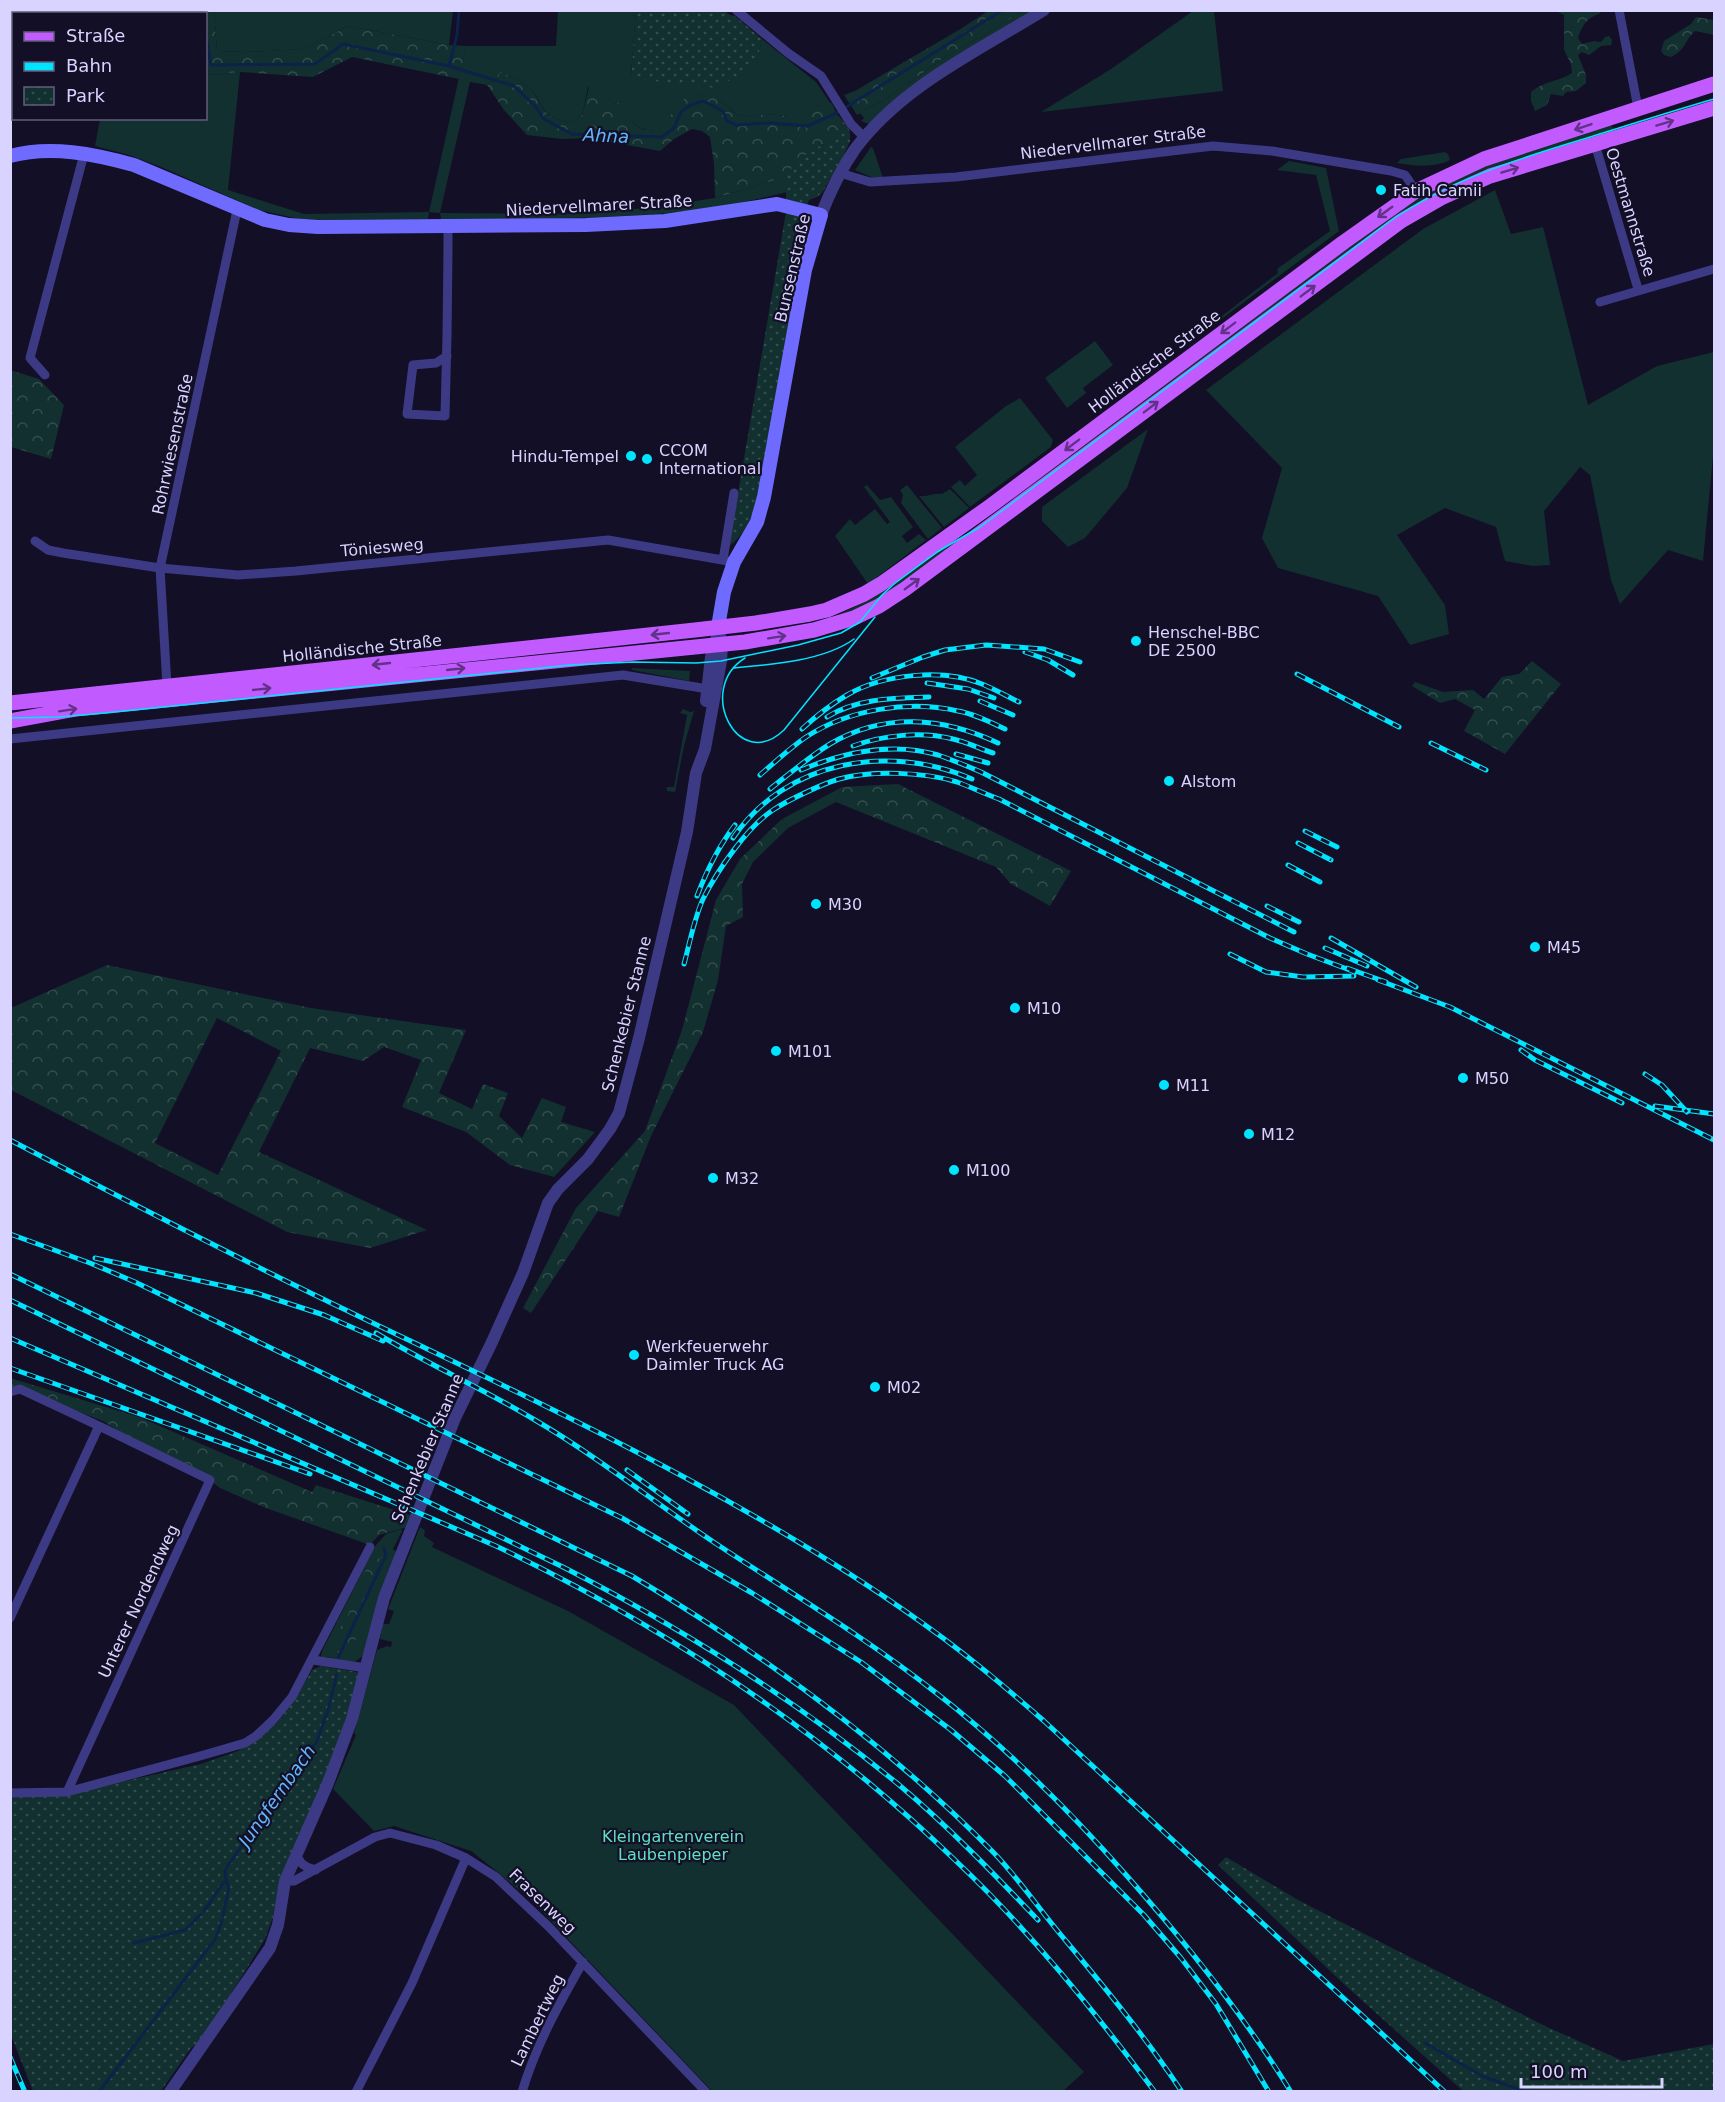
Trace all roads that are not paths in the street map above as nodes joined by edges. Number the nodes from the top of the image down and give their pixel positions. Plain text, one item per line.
1 (736, 10) edge
2 (1044, 10) edge
3 (1619, 10) edge
4 (1714, 84) edge
5 (1638, 108) junction
6 (1714, 108) edge
7 (1613, 116) junction
8 (865, 138) junction
9 (1616, 139) junction
10 (1595, 144) junction
11 (84, 154) junction
12 (12, 156) edge
13 (840, 173) junction
14 (1416, 191) junction
15 (237, 210) junction
16 (821, 214) junction
17 (448, 226) junction
18 (1714, 269) edge
19 (1638, 289) junction
20 (1600, 302) dead end
21 (447, 356) junction
22 (45, 375) dead end
23 (734, 493) dead end
24 (35, 541) dead end
25 (728, 561) junction
26 (160, 568) junction
27 (718, 627) junction
28 (719, 645) junction
29 (167, 686) junction
30 (708, 689) junction
31 (10, 703) edge
32 (10, 721) edge
33 (10, 739) edge
34 (696, 773) junction
35 (10, 1392) edge
36 (99, 1426) junction
37 (370, 1547) dead end
38 (10, 1618) edge
39 (313, 1660) junction
40 (366, 1668) junction
41 (10, 1792) edge
42 (67, 1792) junction
43 (296, 1853) junction
44 (466, 1858) junction
45 (316, 1870) junction
46 (285, 1881) junction
47 (583, 1962) junction
48 (170, 2091) edge
49 (356, 2091) edge
50 (522, 2091) edge
51 (706, 2091) edge

1 - 8 street
2 - 8 street, Bunsenstraße
3 - 5 street
4 - 5 main road, Holländische Straße
5 - 7 main road, Holländische Straße
9 -> 6 main road
7 - 9 main road
7 -> 14 main road, Holländische Straße
8 - 13 street, Bunsenstraße
9 - 10 main road
10 - 19 street, Oestmannstraße
28 -> 10 main road
11 - 12 main road, Niedervellmarer Straße
11 - 15 main road, Niedervellmarer Straße
11 - 22 street
13 - 14 street, Niedervellmarer Straße
13 - 16 street, Bunsenstraße
14 -> 27 main road, Holländische Straße
15 - 17 main road, Niedervellmarer Straße
15 - 26 street, Rohrwiesenstraße
16 - 17 main road, Niedervellmarer Straße
16 - 25 main road, Bunsenstraße
17 - 21 street
18 - 19 street
19 - 20 street
21 - 21 street
23 - 25 street, Bunsenstraße
24 - 26 street, Töniesweg
25 - 26 street, Töniesweg
25 - 27 main road, Bunsenstraße
26 - 29 street, Rohrwiesenstraße
27 - 28 street
27 -> 29 main road, Holländische Straße
28 - 30 street, Schenkebier Stanne
32 -> 28 main road
28 - 34 street, Schenkebier Stanne
29 - 31 main road, Holländische Straße
30 - 33 street
30 - 34 street, Schenkebier Stanne
34 - 40 street, Schenkebier Stanne
35 - 36 street
36 - 38 street
36 - 42 street, Unterer Nordendweg
37 - 39 street
39 - 40 street
39 - 42 street
40 - 43 street, Schenkebier Stanne
41 - 42 street
43 - 45 street
43 - 46 street, Schenkebier Stanne
44 - 45 street, Frasenweg
44 - 47 street, Frasenweg
44 - 49 street
45 - 46 street, Frasenweg
46 - 48 street, Schenkebier Stanne
47 - 50 street, Lambertweg
47 - 51 street, Frasenweg

